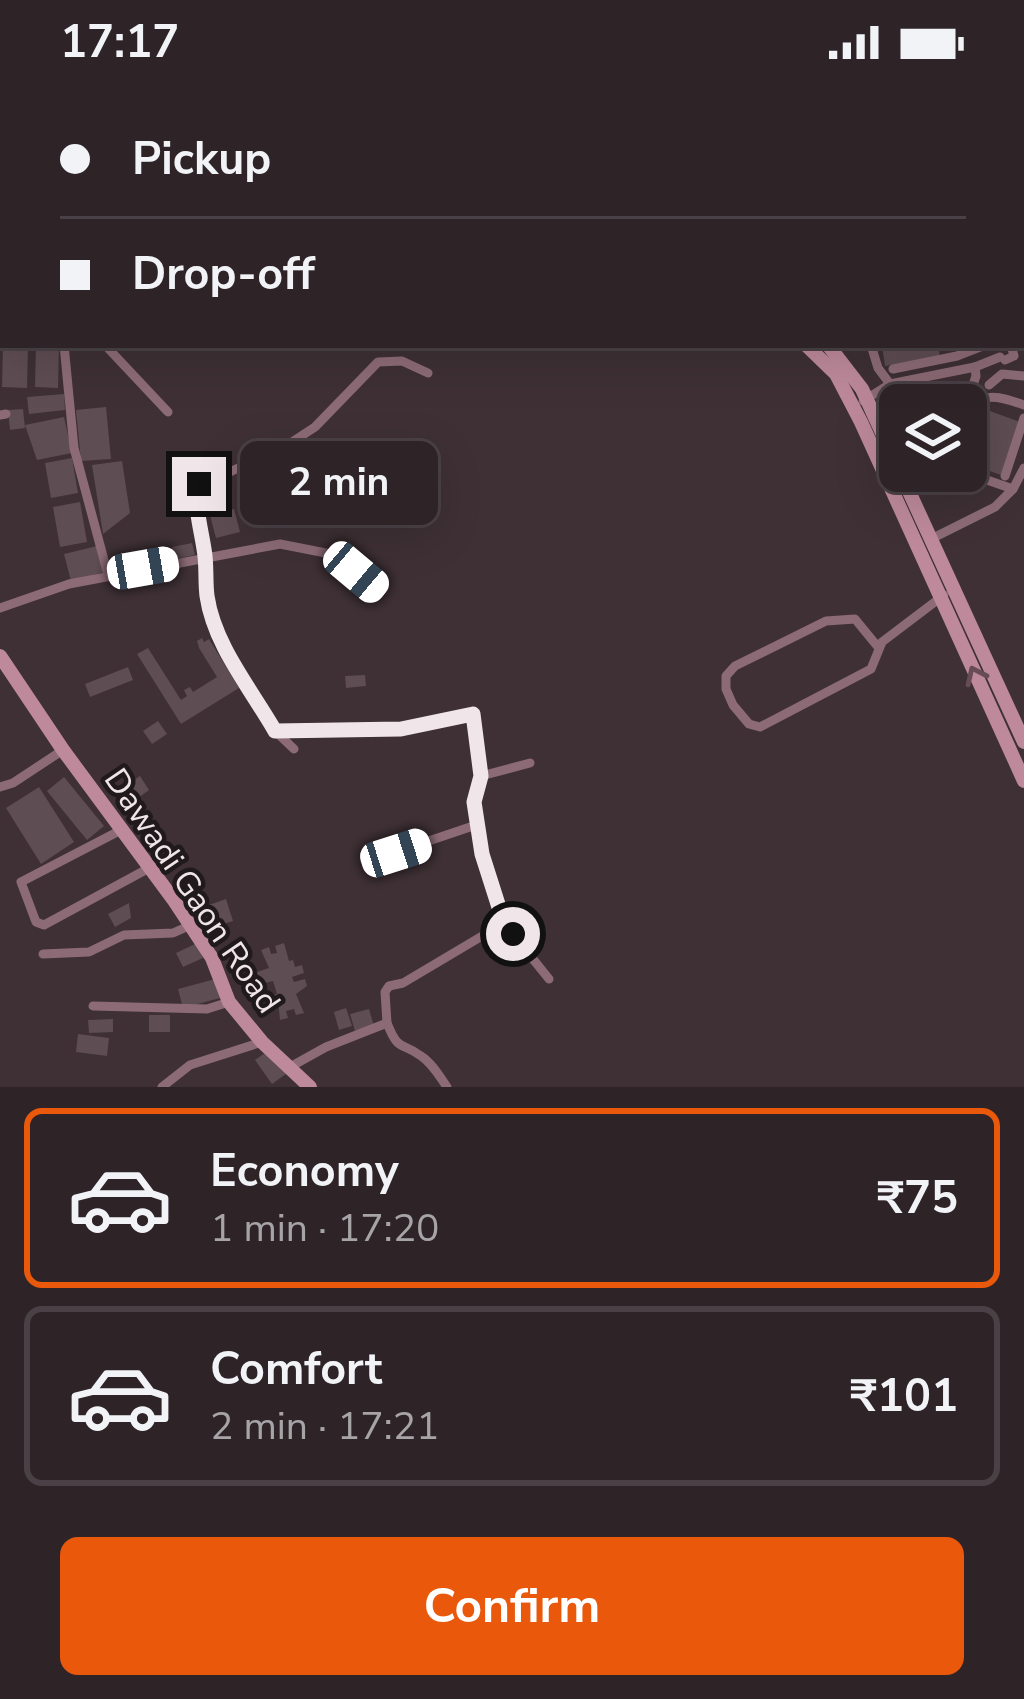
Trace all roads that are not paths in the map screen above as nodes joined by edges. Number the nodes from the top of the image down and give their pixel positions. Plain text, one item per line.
1 (64, 348) edge
2 (108, 348) edge
3 (809, 348) edge
4 (831, 348) edge
5 (872, 348) edge
6 (956, 351) edge
7 (1011, 353) edge
8 (975, 367) junction
9 (893, 369) dead end
10 (428, 373) dead end
11 (1024, 376) edge
12 (890, 384) joint
13 (973, 384) edge
14 (989, 385) dead end
15 (879, 391) edge
16 (987, 396) edge
17 (860, 403) junction
18 (1024, 406) edge
19 (168, 412) dead end
20 (1023, 425) edge
21 (1024, 468) edge
22 (1005, 476) dead end
23 (987, 480) edge
24 (1013, 489) junction
25 (931, 539) junction
26 (206, 557) junction
27 (108, 575) junction
28 (376, 588) dead end
29 (946, 593) junction
30 (0, 608) edge
31 (878, 647) junction
32 (0, 656) edge
33 (275, 731) junction
34 (1024, 742) edge
35 (63, 749) junction
36 (294, 749) dead end
37 (530, 763) dead end
38 (481, 776) junction
39 (1024, 781) edge
40 (0, 788) edge
41 (479, 824) junction
42 (123, 829) junction
43 (396, 853) dead end
44 (151, 867) junction
45 (504, 923) junction
46 (190, 925) junction
47 (43, 954) dead end
48 (549, 979) dead end
49 (229, 1002) junction
50 (93, 1006) dead end
51 (387, 1023) junction
52 (262, 1042) junction
53 (290, 1067) junction
54 (162, 1087) edge
55 (310, 1087) edge
56 (447, 1087) edge

1 - 27 street
2 - 19 street
3 - 17 street
4 - 17 street
5 - 12 street
6 - 9 street
7 - 8 street
8 - 12 street
8 - 13 street
10 - 26 street
11 - 14 street
15 - 17 street
16 - 18 street
17 - 25 street
17 - 29 street
20 - 22 street
21 - 24 street
23 - 24 street
24 - 25 street
25 - 29 street
26 - 27 street
26 - 28 street
26 - 33 street
27 - 30 street
29 - 31 street
29 - 34 street
39 -> 29 street
31 - 31 street
32 - 35 street, Dawadi Gaon Road
33 - 36 street
33 - 38 street
35 - 40 street
35 - 42 street, Dawadi Gaon Road
37 - 38 street
38 - 41 street
41 - 43 street
41 - 45 street
42 - 44 street, Dawadi Gaon Road
42 - 44 street
44 - 46 street, Dawadi Gaon Road
45 - 48 street
45 - 51 street
46 - 47 street
46 - 49 street, Dawadi Gaon Road
49 - 50 street
49 - 52 street, Dawadi Gaon Road
51 - 53 street
51 - 56 street
52 - 53 street, Dawadi Gaon Road
52 - 54 street
53 - 55 street, Dawadi Gaon Road

